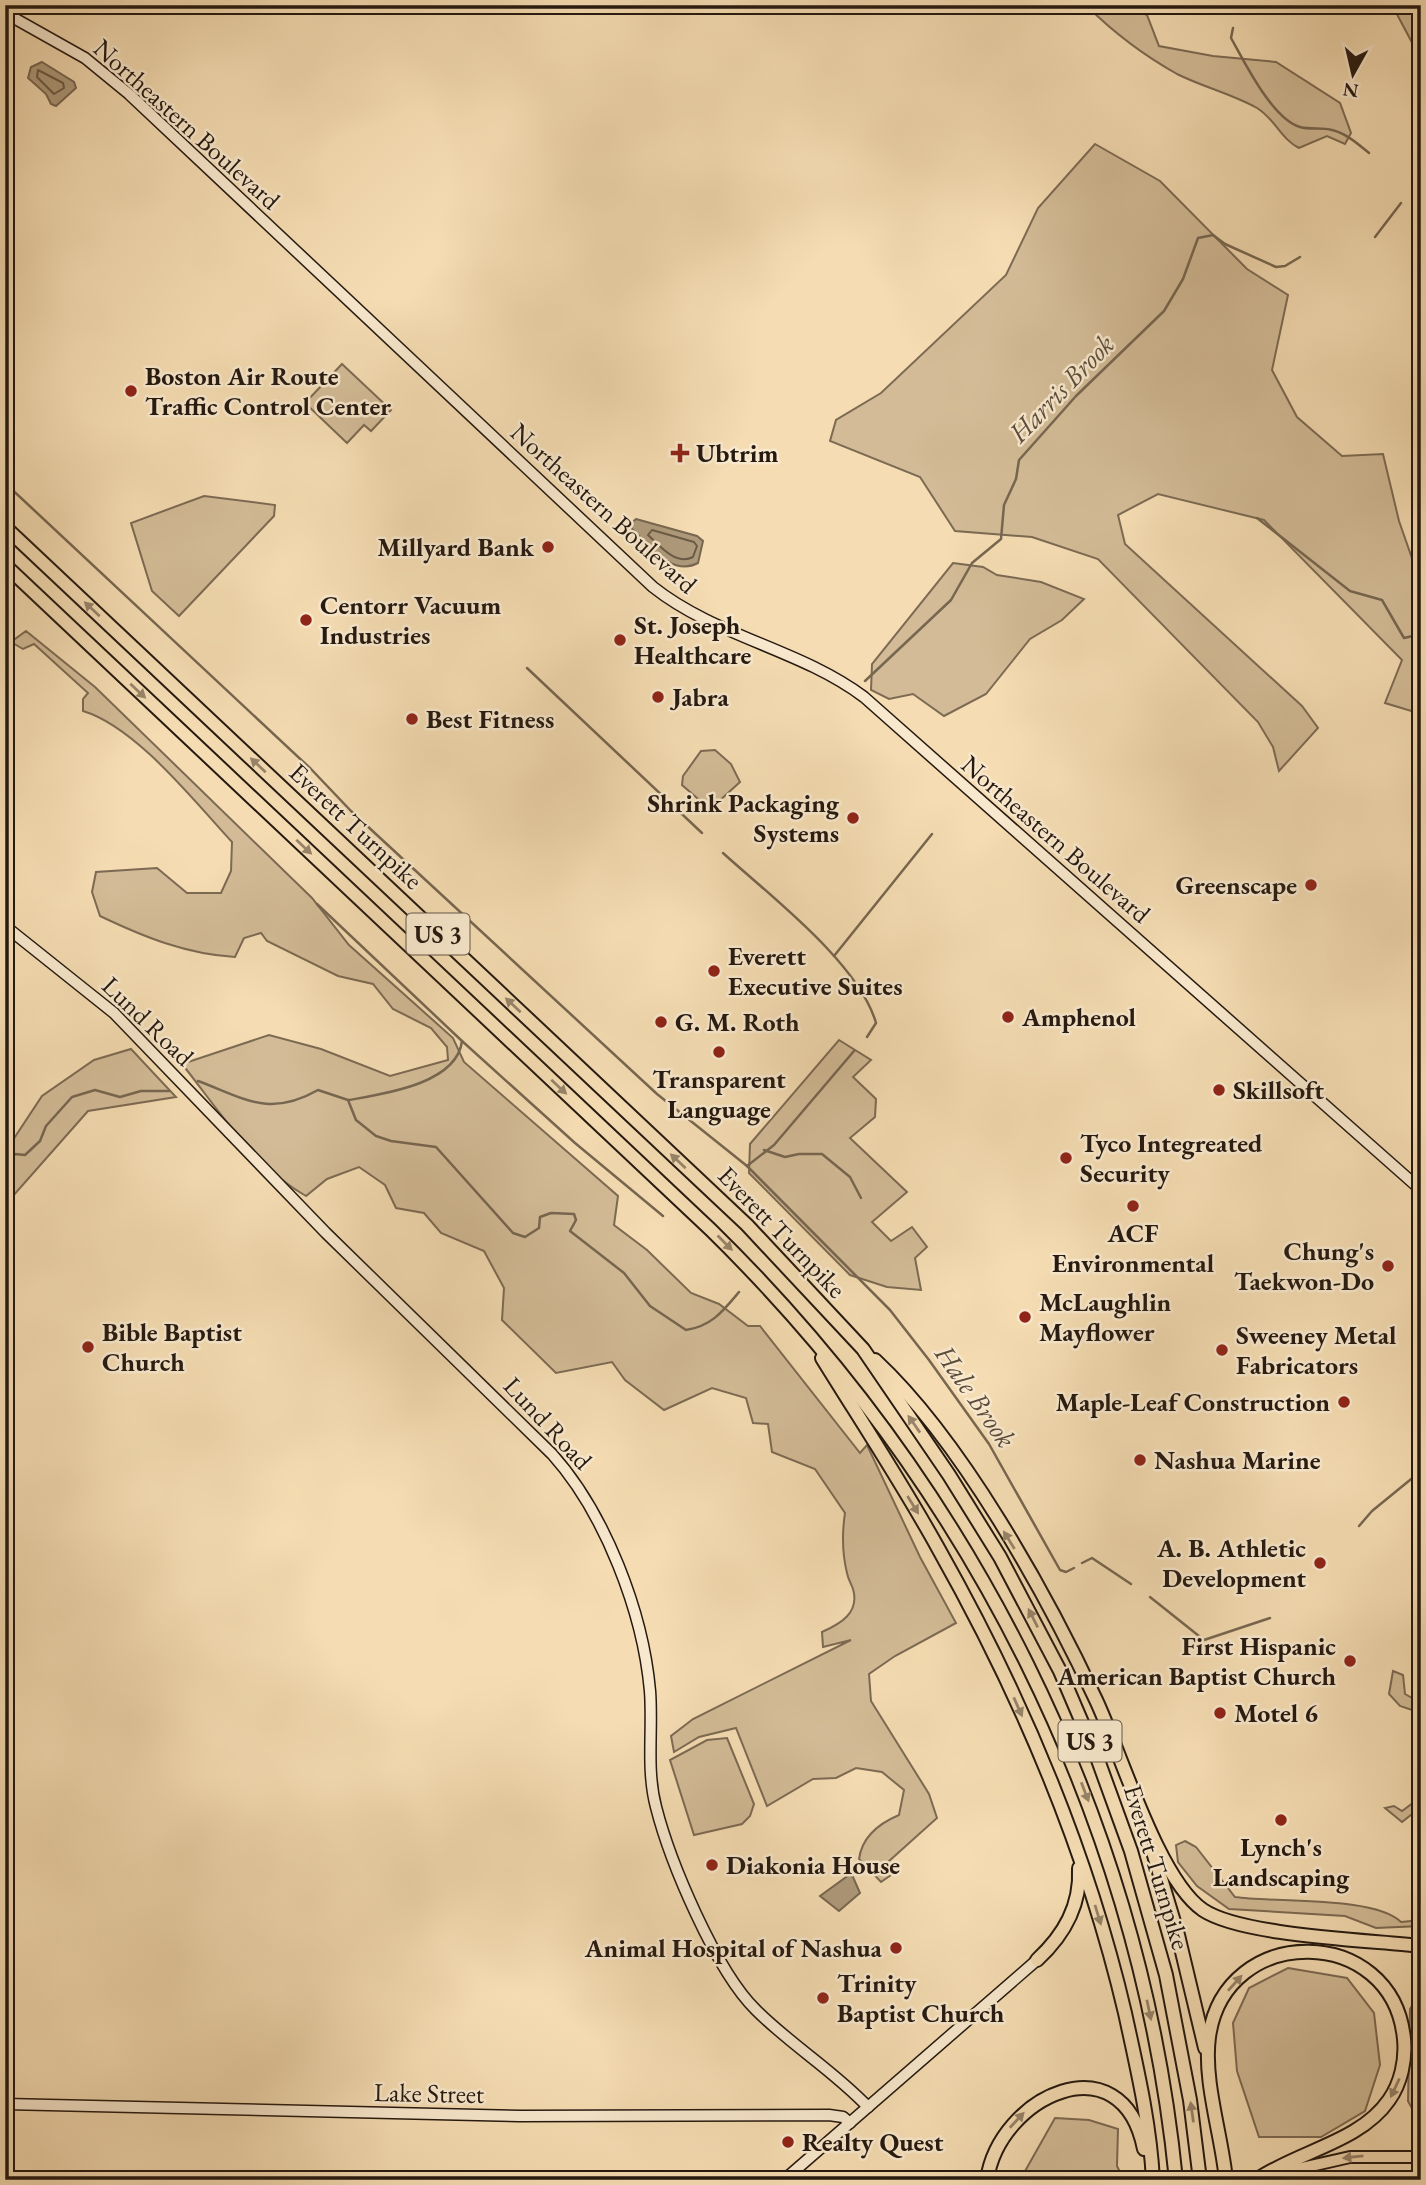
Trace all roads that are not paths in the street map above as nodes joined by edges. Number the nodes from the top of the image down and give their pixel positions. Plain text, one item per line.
1 (5, 13) edge
2 (5, 527) edge
3 (5, 568) edge
4 (5, 926) edge
5 (1421, 1190) edge
6 (800, 1322) junction
7 (863, 1349) junction
8 (1120, 1752) junction
9 (1076, 1850) junction
10 (1280, 1930) junction
11 (1421, 1940) edge
12 (1421, 1946) edge
13 (1037, 1960) joint
14 (1210, 2069) junction
15 (5, 2104) edge
16 (868, 2108) junction
17 (850, 2123) junction
18 (1421, 2157) edge
19 (1257, 2179) edge
20 (1421, 2179) edge
21 (784, 2180) edge
22 (987, 2180) edge
23 (1152, 2180) edge
24 (1176, 2180) edge
25 (1200, 2180) edge
26 (1226, 2180) edge
27 (1338, 2180) edge

1 - 5 street, Northeastern Boulevard
7 -> 2 highway, Everett Turnpike / US 3
3 -> 6 highway, Everett Turnpike / US 3
4 - 16 street, Lund Road
6 -> 9 highway
6 -> 24 highway, Everett Turnpike / US 3
8 -> 7 highway
25 -> 7 highway, Everett Turnpike / US 3
8 - 10 highway
8 - 14 highway
9 - 13 highway
9 -> 23 highway
10 - 11 highway
10 - 12 highway
13 - 16 street
14 -> 19 highway
14 - 26 highway
15 - 17 street, Lake Street
16 - 17 street
17 - 21 street
18 -> 19 main road
20 - 27 main road
22 -> 23 highway

